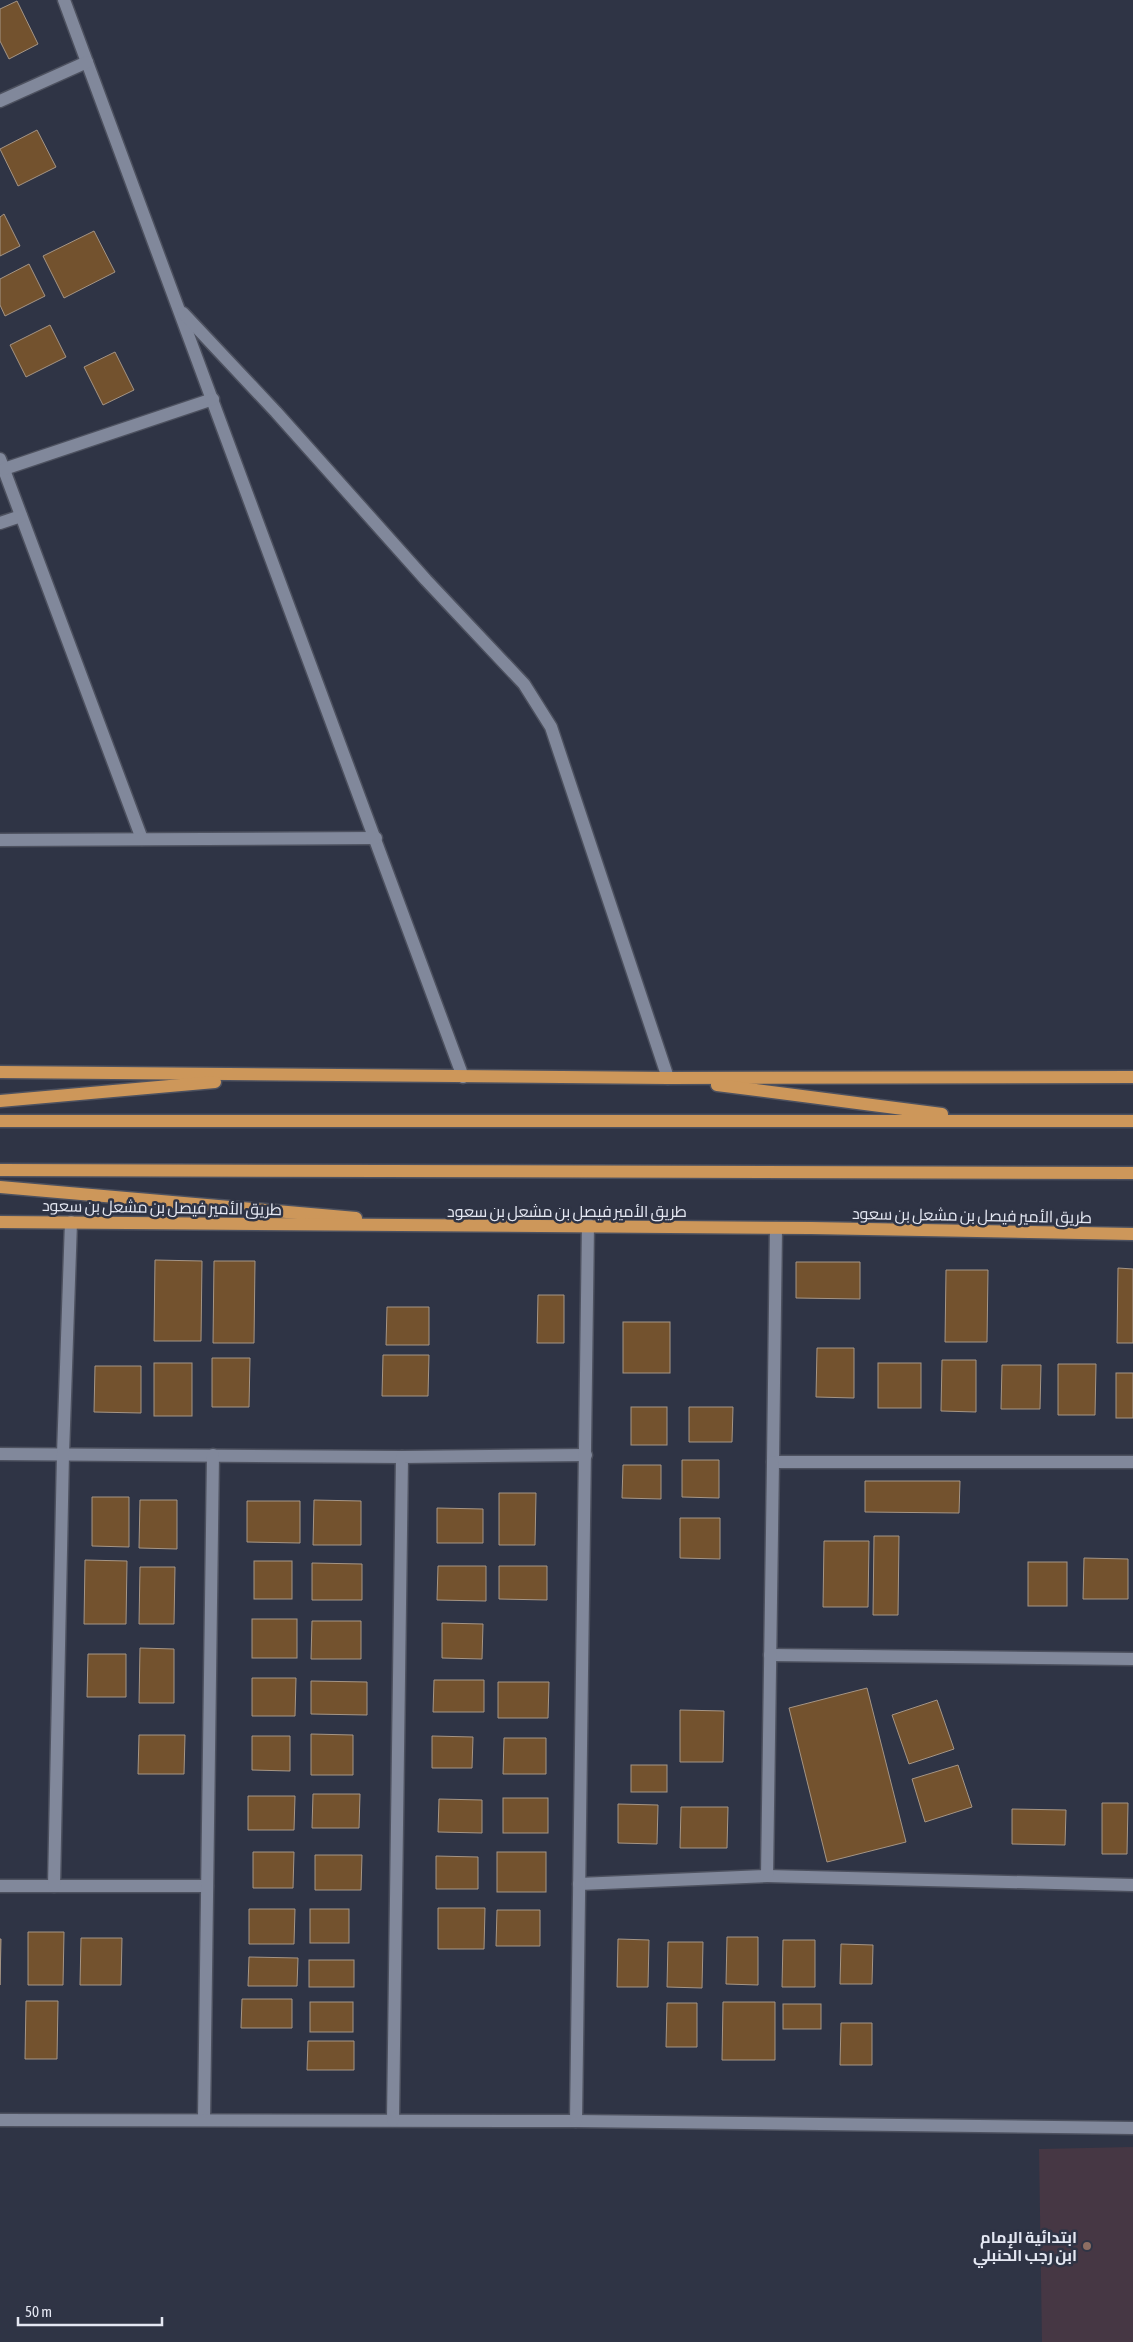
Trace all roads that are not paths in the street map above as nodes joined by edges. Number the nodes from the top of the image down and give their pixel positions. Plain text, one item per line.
1 (64, 0) edge
2 (86, 62) junction
3 (0, 102) edge
4 (178, 308) junction
5 (213, 399) junction
6 (2, 464) edge
7 (21, 516) junction
8 (0, 523) edge
9 (376, 838) junction
10 (142, 839) junction
11 (0, 840) edge
12 (0, 1072) edge
13 (285, 1076) junction
14 (463, 1077) junction
15 (1133, 1077) edge
16 (668, 1078) junction
17 (0, 1101) edge
18 (0, 1121) edge
19 (994, 1121) junction
20 (1133, 1121) edge
21 (0, 1170) edge
22 (1133, 1173) edge
23 (0, 1187) edge
24 (0, 1222) edge
25 (71, 1222) junction
26 (588, 1225) junction
27 (459, 1227) junction
28 (776, 1228) junction
29 (1133, 1234) edge
30 (0, 1454) edge
31 (62, 1454) junction
32 (213, 1455) junction
33 (586, 1455) junction
34 (402, 1457) junction
35 (773, 1462) junction
36 (1133, 1462) edge
37 (770, 1655) junction
38 (1133, 1659) edge
39 (766, 1876) junction
40 (579, 1884) junction
41 (1133, 1885) edge
42 (0, 1886) edge
43 (54, 1886) junction
44 (207, 1886) junction
45 (204, 2119) junction
46 (0, 2120) edge
47 (393, 2120) junction
48 (576, 2121) junction
49 (1133, 2128) edge

1 - 2 street
2 - 3 street
2 - 4 street
4 - 5 street
4 - 16 street
5 - 6 street
5 - 9 street
6 - 7 street
7 - 8 street
7 - 10 street
9 - 10 street
9 - 14 street
10 - 11 street
12 - 13 main road
13 - 14 main road
13 - 17 main road
14 - 16 main road
15 - 16 main road
16 - 19 main road
18 - 19 main road
19 - 20 main road
21 - 22 main road
23 - 27 main road
24 - 25 main road, طريق الأمير فيصل بن مشعل بن سعود
25 - 27 main road, طريق الأمير فيصل بن مشعل بن سعود
25 - 31 street
26 - 27 main road, طريق الأمير فيصل بن مشعل بن سعود
26 - 28 main road, طريق الأمير فيصل بن مشعل بن سعود
26 - 33 street
28 - 29 main road, طريق الأمير فيصل بن مشعل بن سعود
28 - 35 street
30 - 31 street
31 - 32 street
31 - 43 street
32 - 34 street
32 - 44 street
33 - 34 street
33 - 40 street
34 - 47 street
35 - 36 street
35 - 37 street
37 - 38 street
37 - 39 street
39 - 40 street
39 - 41 street
40 - 48 street
42 - 43 street
43 - 44 street
44 - 45 street
45 - 46 street
45 - 47 street
47 - 48 street
48 - 49 street

